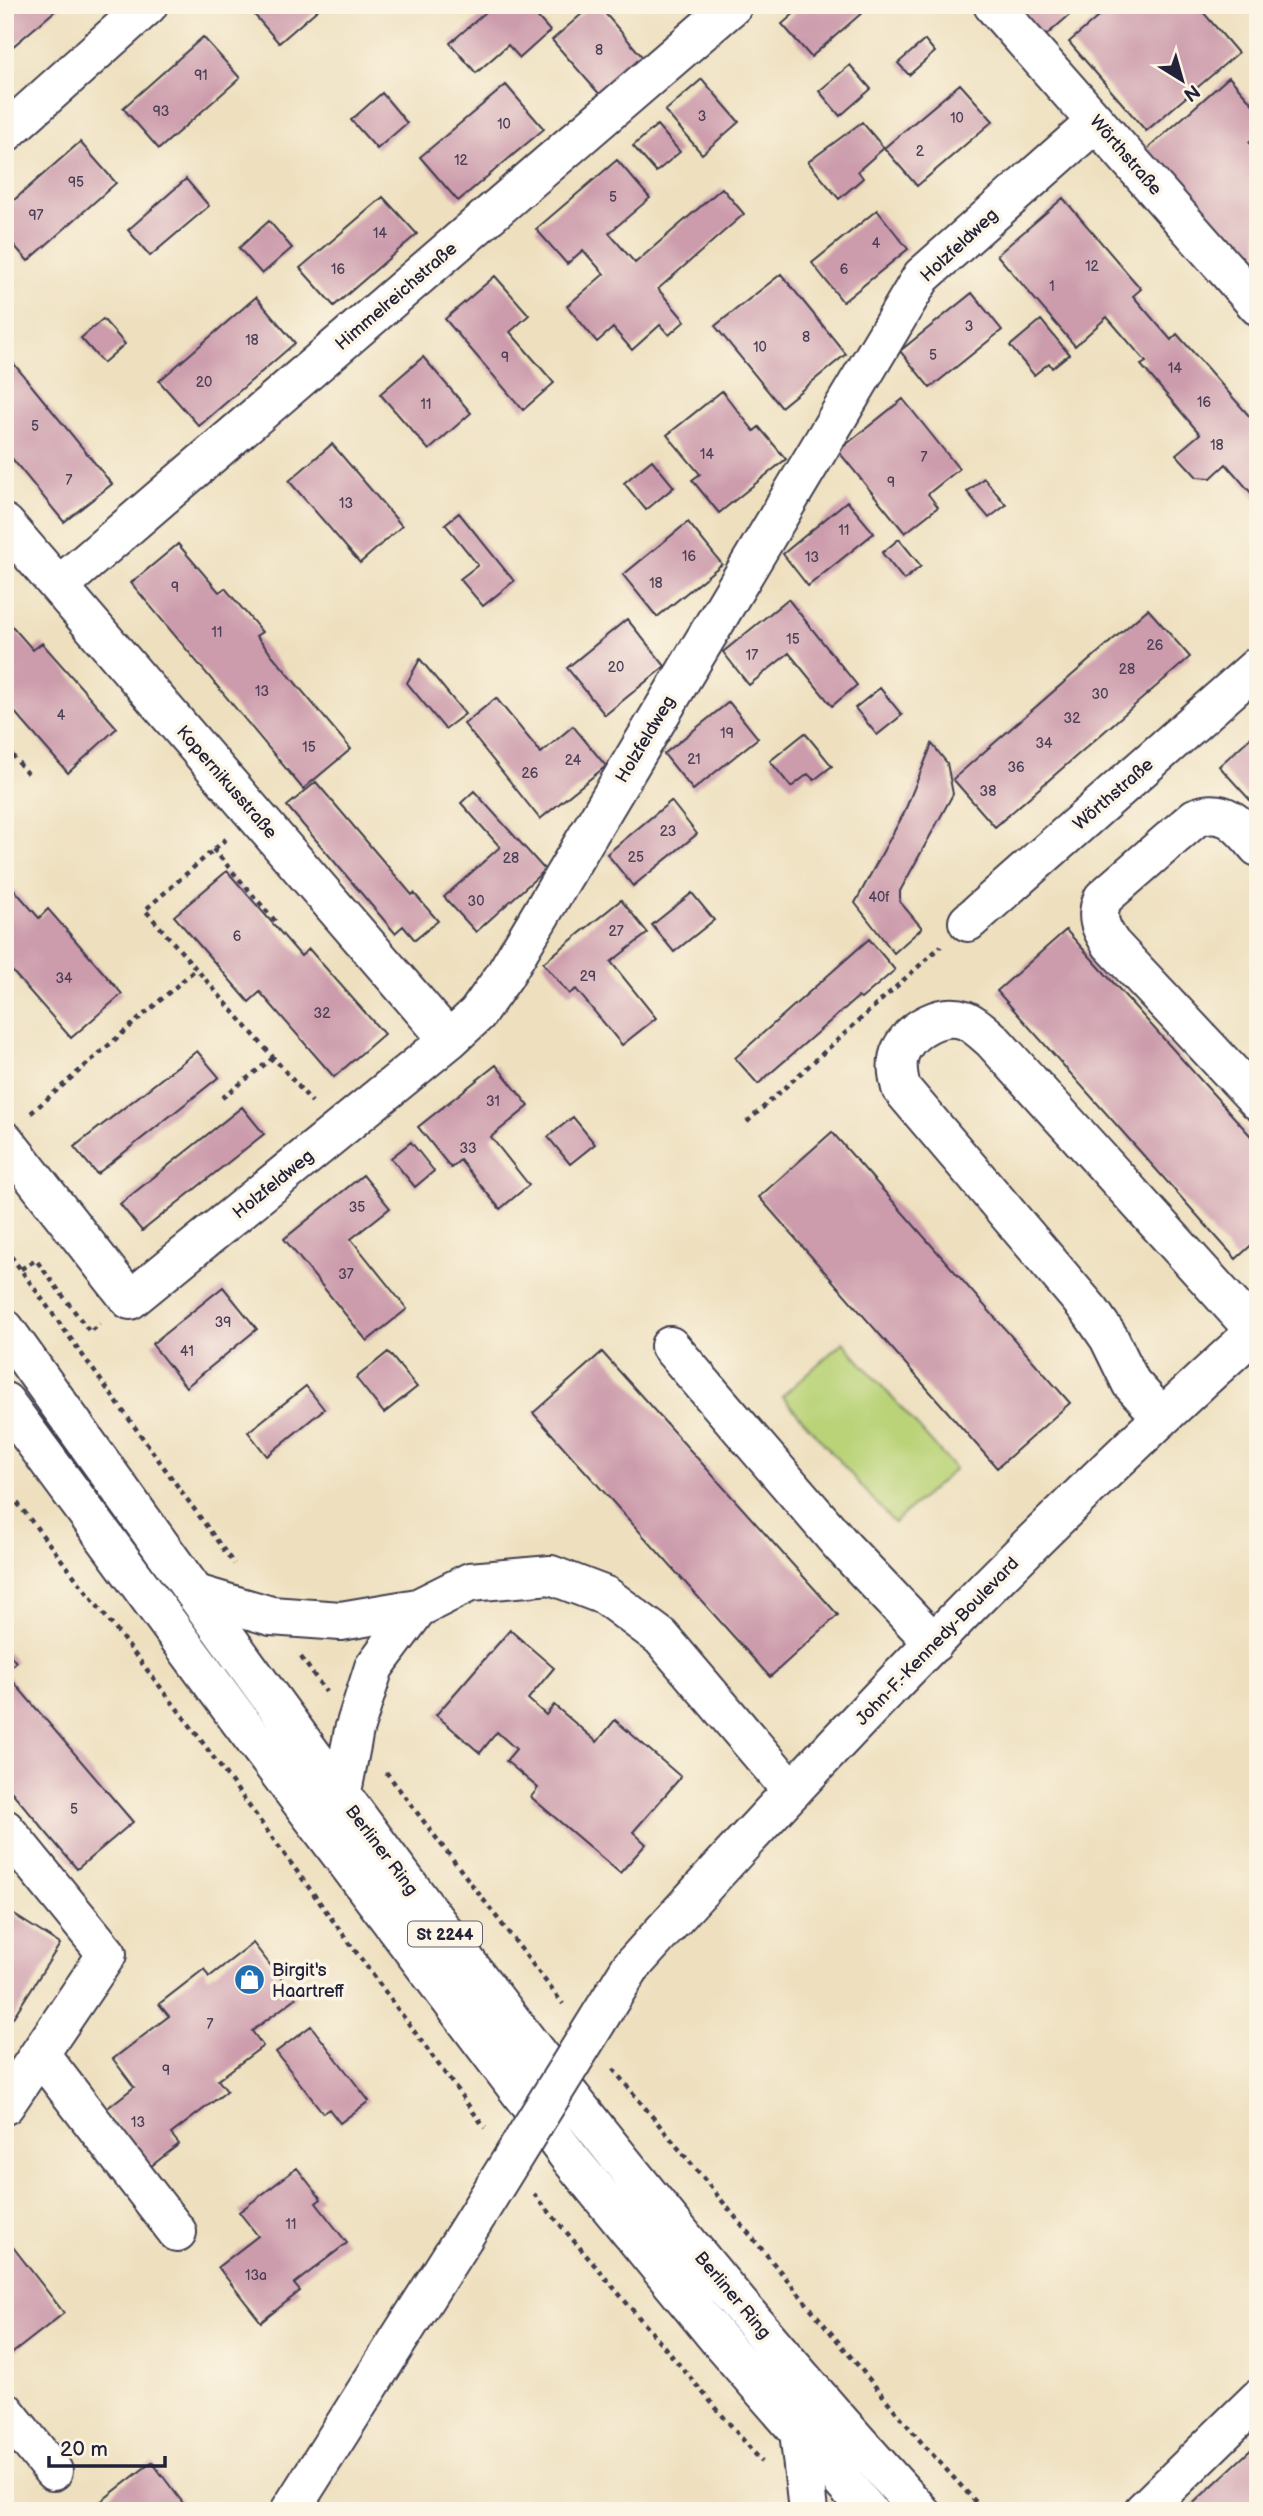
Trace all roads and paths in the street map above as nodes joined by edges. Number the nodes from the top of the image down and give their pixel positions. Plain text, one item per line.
1 (148, 5) edge
2 (733, 5) edge
3 (993, 5) edge
4 (1096, 122) junction
5 (5, 133) edge
6 (1258, 306) edge
7 (5, 524) edge
8 (59, 586) junction
9 (1258, 666) edge
10 (5, 747) edge
11 (30, 776) dead end
12 (254, 814) junction
13 (1258, 846) edge
14 (213, 849) junction
15 (968, 922) joint
16 (277, 923) dead end
17 (196, 969) junction
18 (449, 1040) junction
19 (274, 1058) junction
20 (222, 1098) dead end
21 (1258, 1101) edge
22 (747, 1122) dead end
23 (15, 1129) edge
24 (338, 1131) junction
25 (5, 1248) edge
26 (21, 1269) junction
27 (130, 1300) junction
28 (5, 1329) edge
29 (1256, 1330) edge
30 (670, 1346) dead end
31 (5, 1402) edge
32 (1162, 1417) junction
33 (5, 1487) edge
34 (195, 1594) junction
35 (418, 1608) junction
36 (271, 1616) junction
37 (934, 1643) junction
38 (354, 1730) junction
39 (792, 1791) junction
40 (341, 1797) junction
41 (5, 1829) edge
42 (565, 2007) dead end
43 (40, 2054) junction
44 (608, 2063) dead end
45 (5, 2105) edge
46 (493, 2139) dead end
47 (526, 2184) dead end
48 (177, 2232) dead end
49 (1258, 2399) edge
50 (5, 2411) edge
51 (799, 2431) junction
52 (768, 2469) dead end
53 (53, 2471) dead end
54 (291, 2510) edge
55 (808, 2511) edge
56 (869, 2511) edge
57 (920, 2511) edge
58 (984, 2511) edge
59 (1143, 2511) edge

1 - 5 street
2 - 8 street, Himmelreichstraße
3 - 4 street, Wörthstraße
4 - 6 street, Wörthstraße
4 - 18 street, Holzfeldweg
7 - 8 street, Kopernikusstraße
8 - 12 street, Kopernikusstraße
9 - 15 street, Wörthstraße
10 - 11 path
12 - 14 path
12 - 18 street, Kopernikusstraße
13 - 21 street
14 - 16 path
14 - 17 path
15 - 22 path
17 - 19 path
17 - 23 path
18 - 24 street, Holzfeldweg
19 - 20 path
19 - 24 path
23 - 27 street
24 - 27 street, Holzfeldweg
25 - 26 path
26 - 27 path
26 - 36 path
28 - 34 street, Berliner Ring / St 2244
29 - 32 street, John-F.-Kennedy-Boulevard
29 - 32 street
30 - 37 street
31 - 51 street, Berliner Ring / St 2244
32 - 37 street, John-F.-Kennedy-Boulevard
33 - 46 path
34 - 36 street
34 - 40 street, Berliner Ring / St 2244
35 - 36 street
35 - 38 street
35 - 39 street
36 - 38 path
37 - 39 street, John-F.-Kennedy-Boulevard
38 - 40 street
38 - 42 path
39 - 54 street, John-F.-Kennedy-Boulevard, bridge
40 - 57 street, Berliner Ring / St 2244
41 - 43 street
43 - 45 street
43 - 48 street
44 - 58 path
47 - 52 path
49 - 59 street
50 - 53 street
51 - 55 street
51 - 56 street, Berliner Ring / St 2244

